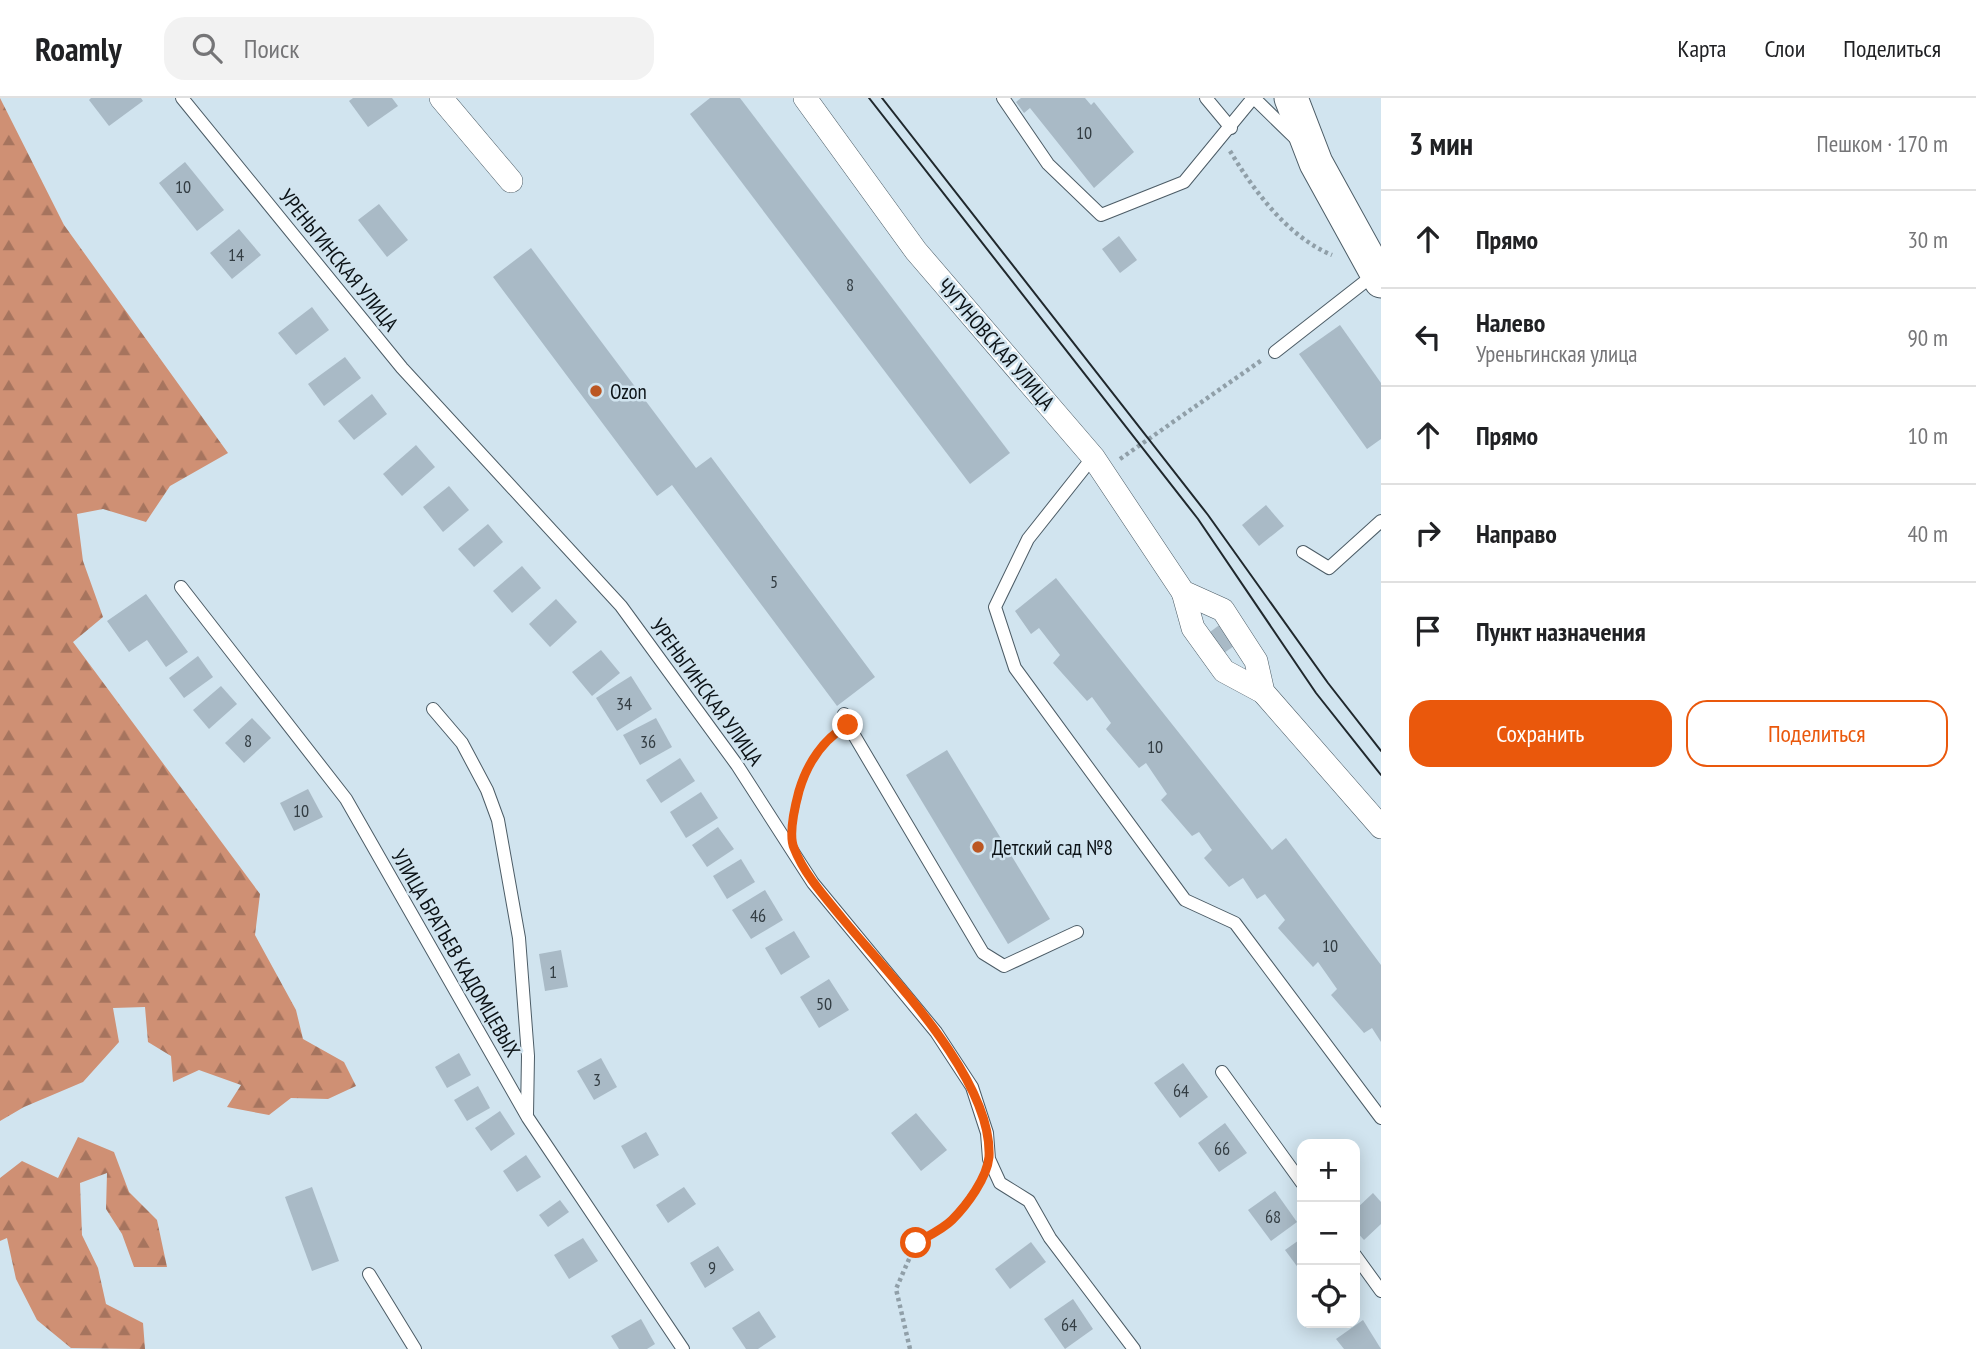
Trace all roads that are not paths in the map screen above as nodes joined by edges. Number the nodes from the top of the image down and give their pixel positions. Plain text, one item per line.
1 (182, 98) edge
2 (441, 98) edge
3 (805, 98) edge
4 (1003, 98) edge
5 (1206, 98) edge
6 (1254, 98) edge
7 (1292, 99) edge
8 (1227, 133) junction
9 (1316, 163) junction
10 (510, 181) dead end
11 (1379, 277) edge
12 (1275, 352) road end
13 (1097, 465) junction
14 (1381, 521) edge
15 (1303, 552) dead end
16 (181, 587) dead end
17 (1182, 592) junction
18 (1263, 692) junction
19 (433, 709) dead end
20 (846, 719) road end
21 (1381, 827) edge
22 (1077, 932) dead end
23 (1222, 1072) dead end
24 (528, 1118) junction
25 (1381, 1118) edge
26 (1297, 1176) edge
27 (1360, 1262) edge
28 (369, 1274) dead end
29 (1381, 1291) edge
30 (415, 1349) edge
31 (683, 1349) edge
32 (1134, 1349) edge

1 - 32 lane, УРЕНЬГИНСКАЯ УЛИЦА
2 - 10 street
3 - 13 street, ЧУГУНОВСКАЯ УЛИЦА
4 - 8 lane
5 - 8 lane
6 - 8 lane
6 - 9 lane
7 - 9 main road
9 - 11 main road
11 - 12 lane
13 - 17 street, ЧУГУНОВСКАЯ УЛИЦА
13 - 25 lane
14 - 15 lane
16 - 24 lane, УЛИЦА БРАТЬЕВ КАДОМЦЕВЫХ
17 - 18 street, ЧУГУНОВСКАЯ УЛИЦА
17 - 18 street, ЧУГУНОВСКАЯ УЛИЦА
18 - 21 street, ЧУГУНОВСКАЯ УЛИЦА
19 - 24 lane
20 - 22 lane
23 - 26 lane
24 - 31 lane, УЛИЦА БРАТЬЕВ КАДОМЦЕВЫХ
27 - 29 lane
28 - 30 lane

